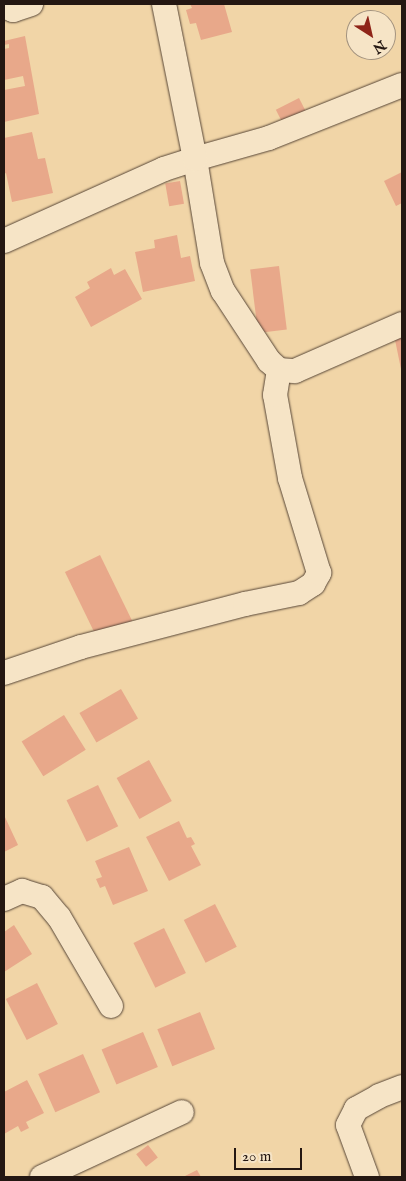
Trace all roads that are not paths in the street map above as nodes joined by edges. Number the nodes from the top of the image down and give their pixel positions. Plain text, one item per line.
1 (31, 4) edge
2 (164, 4) edge
3 (4, 6) edge
4 (402, 85) edge
5 (195, 159) junction
6 (4, 241) edge
7 (402, 324) edge
8 (279, 370) junction
9 (4, 673) edge
10 (4, 899) edge
11 (111, 1006) dead end
12 (402, 1087) edge
13 (182, 1112) dead end
14 (42, 1177) edge
15 (367, 1177) edge

1 - 3 street
2 - 5 street
4 - 5 street
5 - 6 street
5 - 8 street
7 - 8 street
8 - 9 street
10 - 11 street
12 - 15 street
13 - 14 street

